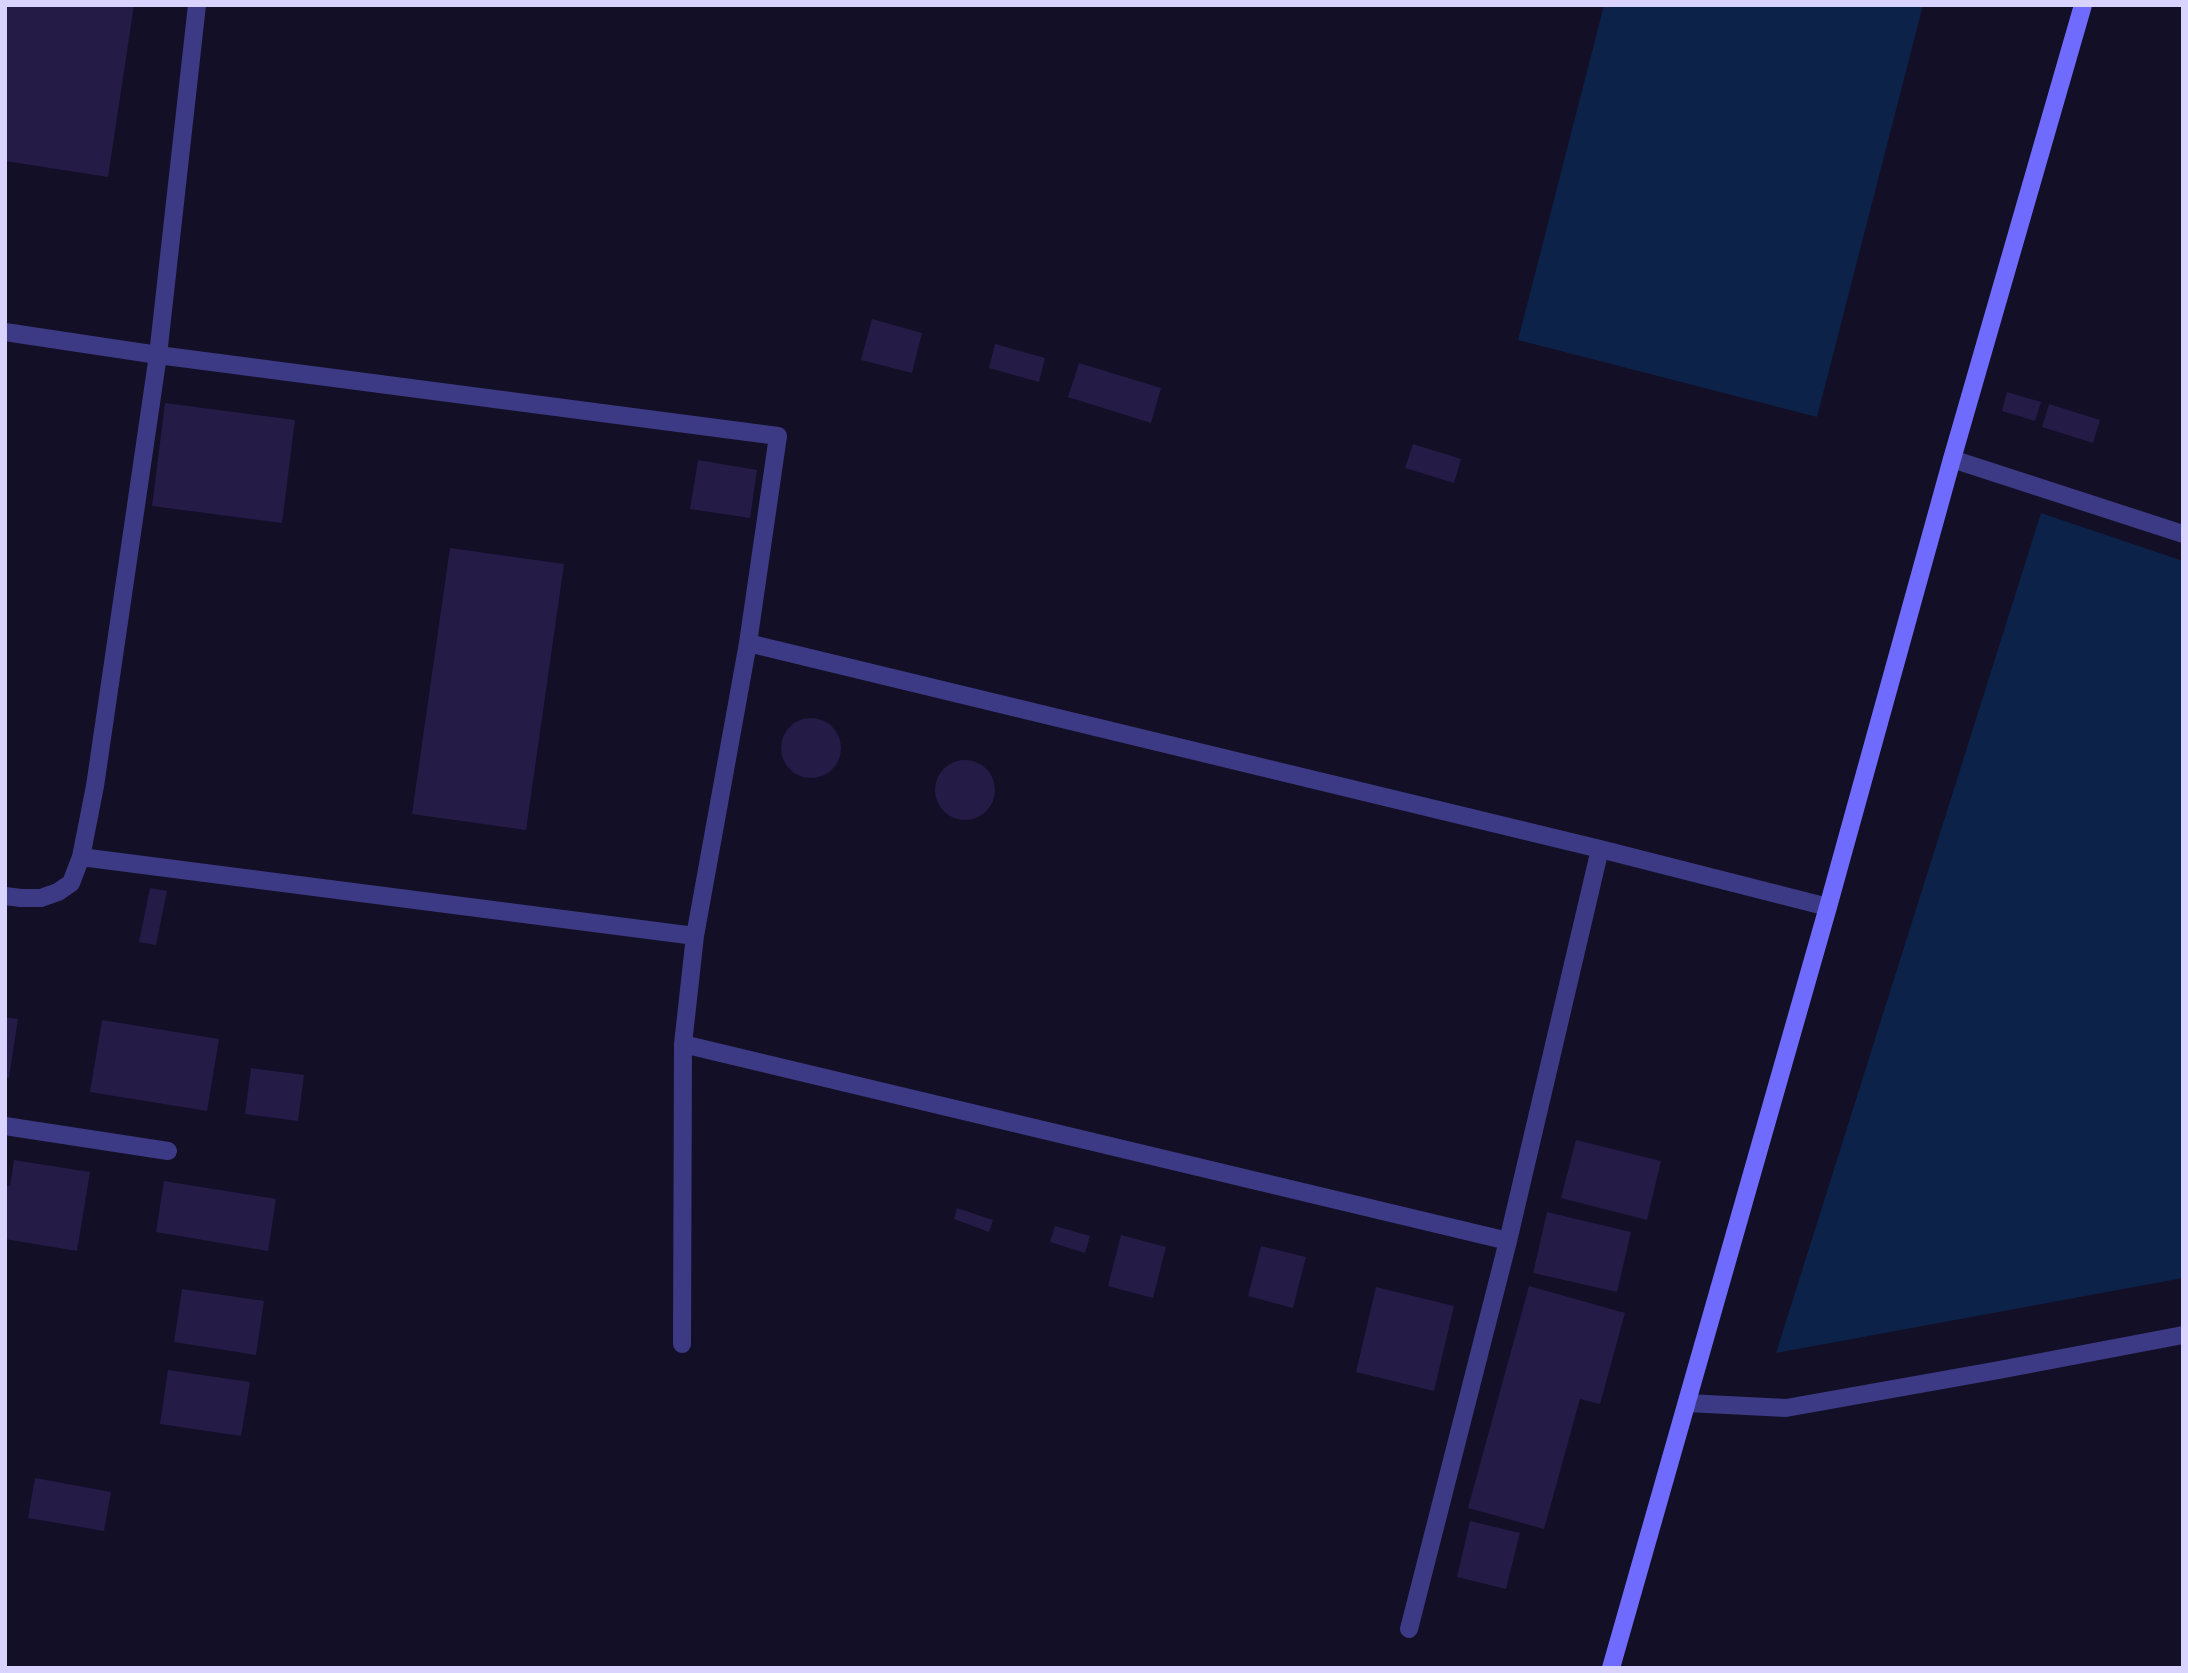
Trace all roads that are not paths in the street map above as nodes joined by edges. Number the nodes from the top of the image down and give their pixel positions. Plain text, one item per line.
1 (197, 5) edge
2 (2083, 5) edge
3 (5, 332) edge
4 (158, 355) junction
5 (1952, 459) junction
6 (2183, 534) edge
7 (748, 643) junction
8 (1600, 849) junction
9 (81, 857) junction
10 (5, 896) edge
11 (1828, 906) junction
12 (695, 936) junction
13 (683, 1044) junction
14 (5, 1126) edge
15 (168, 1151) dead end
16 (1508, 1241) junction
17 (2183, 1335) edge
18 (682, 1344) dead end
19 (1687, 1403) junction
20 (1409, 1629) dead end
21 (1611, 1668) edge

1 - 4 street
2 - 5 street
3 - 4 street
4 - 7 street
4 - 9 street
5 - 6 street
5 - 11 street
7 - 8 street
7 - 12 street
8 - 11 street
8 - 16 street
9 - 10 street
9 - 12 street
11 - 19 street
12 - 13 street
13 - 16 street
13 - 18 street
14 - 15 street
16 - 20 street
17 - 19 street
19 - 21 street

